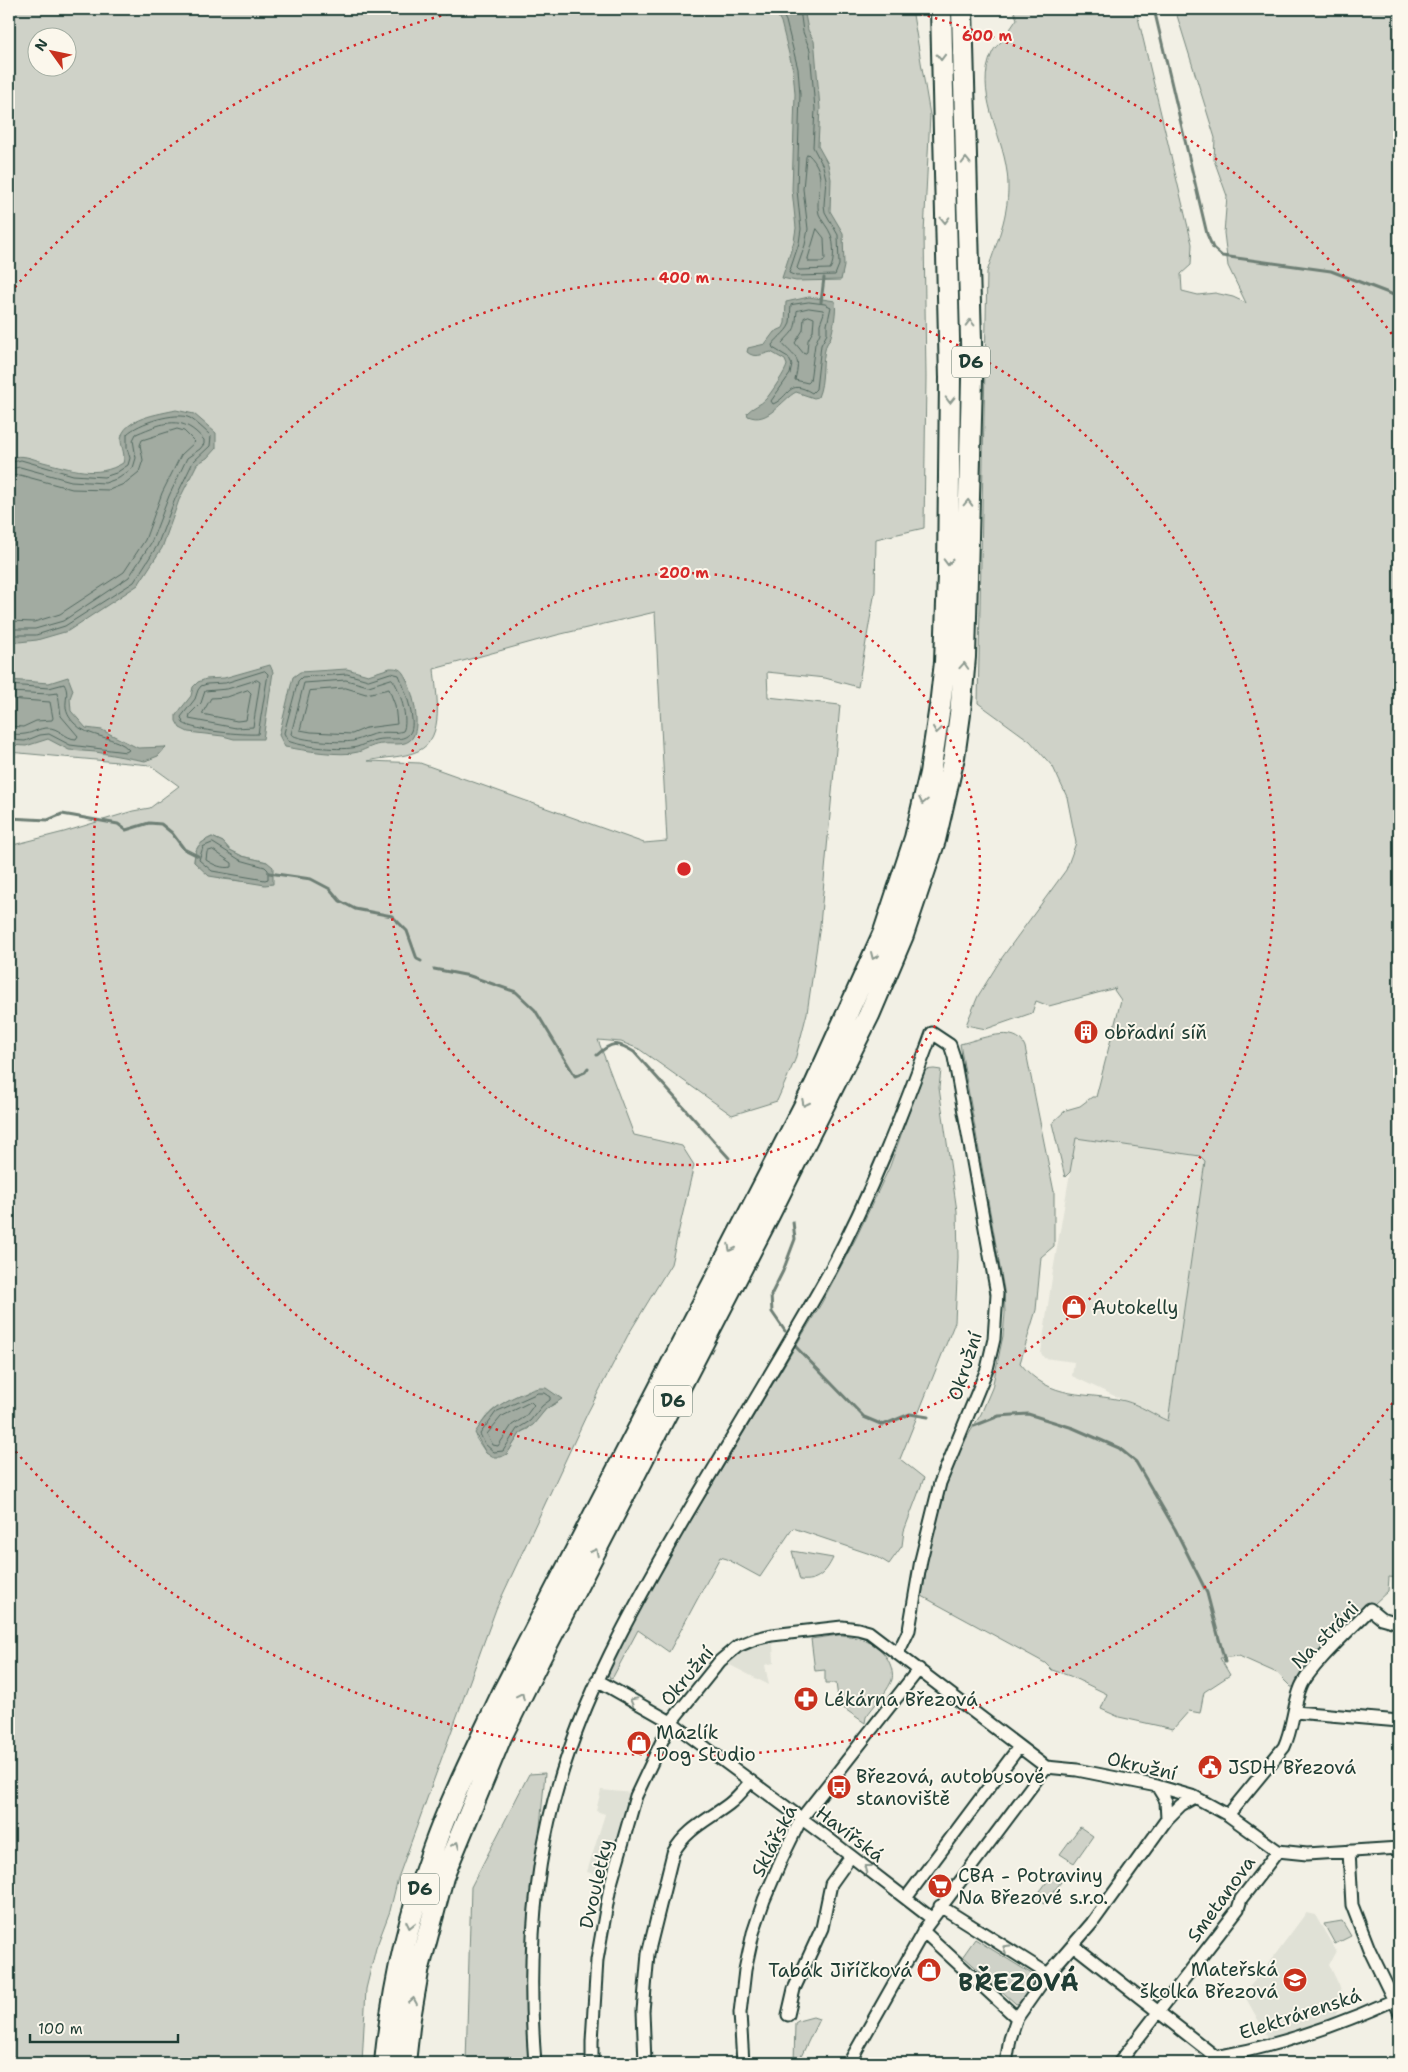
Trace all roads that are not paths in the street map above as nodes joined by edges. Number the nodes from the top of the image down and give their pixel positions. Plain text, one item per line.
1 (941, 9) edge
2 (962, 9) edge
3 (1399, 1623) edge
4 (898, 1653) junction
5 (919, 1669) junction
6 (597, 1680) junction
7 (1295, 1712) junction
8 (1399, 1721) edge
9 (671, 1722) junction
10 (1020, 1747) junction
11 (1046, 1767) junction
12 (751, 1781) junction
13 (1157, 1786) junction
14 (1195, 1797) junction
15 (1228, 1815) junction
16 (801, 1819) junction
17 (1168, 1819) junction
18 (1399, 1848) edge
19 (1278, 1851) junction
20 (1349, 1851) junction
21 (851, 1856) junction
22 (906, 1898) junction
23 (940, 1906) junction
24 (932, 1918) junction
25 (923, 1931) junction
26 (1073, 1945) junction
27 (1048, 1974) junction
28 (1394, 2000) junction
29 (393, 2002) junction
30 (1159, 2011) junction
31 (1399, 2011) edge
32 (788, 2015) dead end
33 (1016, 2018) junction
34 (407, 2059) edge
35 (1217, 2060) edge
36 (375, 2063) edge
37 (384, 2063) edge
38 (535, 2063) edge
39 (592, 2063) edge
40 (645, 2063) edge
41 (743, 2063) edge
42 (849, 2063) edge
43 (1006, 2063) edge
44 (1119, 2063) edge

1 -> 29 highway, D6
34 -> 2 highway, D6
3 - 7 street, Na stráni
4 - 5 street, Okružní
4 - 6 street, Okružní
4 - 9 street, Okružní
5 - 10 street, Okružní
5 - 16 street, Sklářská
9 -> 6 street, Havířská
6 - 38 street
7 - 8 street
7 - 15 street, Na stráni
9 - 12 street, Havířská
9 - 39 street, Dvouletky
10 - 11 street, Okružní
10 - 22 street
11 - 13 street, Okružní
11 - 23 street
12 - 16 street, Havířská
12 - 40 street
13 - 14 street, Okružní
13 - 17 street
14 - 15 street, Okružní
14 - 17 street
15 - 19 street, Okružní
16 - 21 street, Havířská
16 - 41 street, Sklářská
17 - 26 street
18 - 20 street, Okružní
19 - 20 street, Okružní
19 - 30 street, Smetanova
20 - 28 street
22 -> 21 street, Havířská
21 - 32 street
22 - 24 street, Havířská
23 - 24 street
27 -> 23 street
24 - 25 street
25 - 33 street
25 - 42 street
26 - 27 street
26 - 30 street
27 - 33 street
28 - 31 street
28 - 35 street, Elektrárenská
29 - 36 highway
29 - 37 highway, D6
30 - 35 street
30 - 44 street, Smetanova
33 - 43 street

